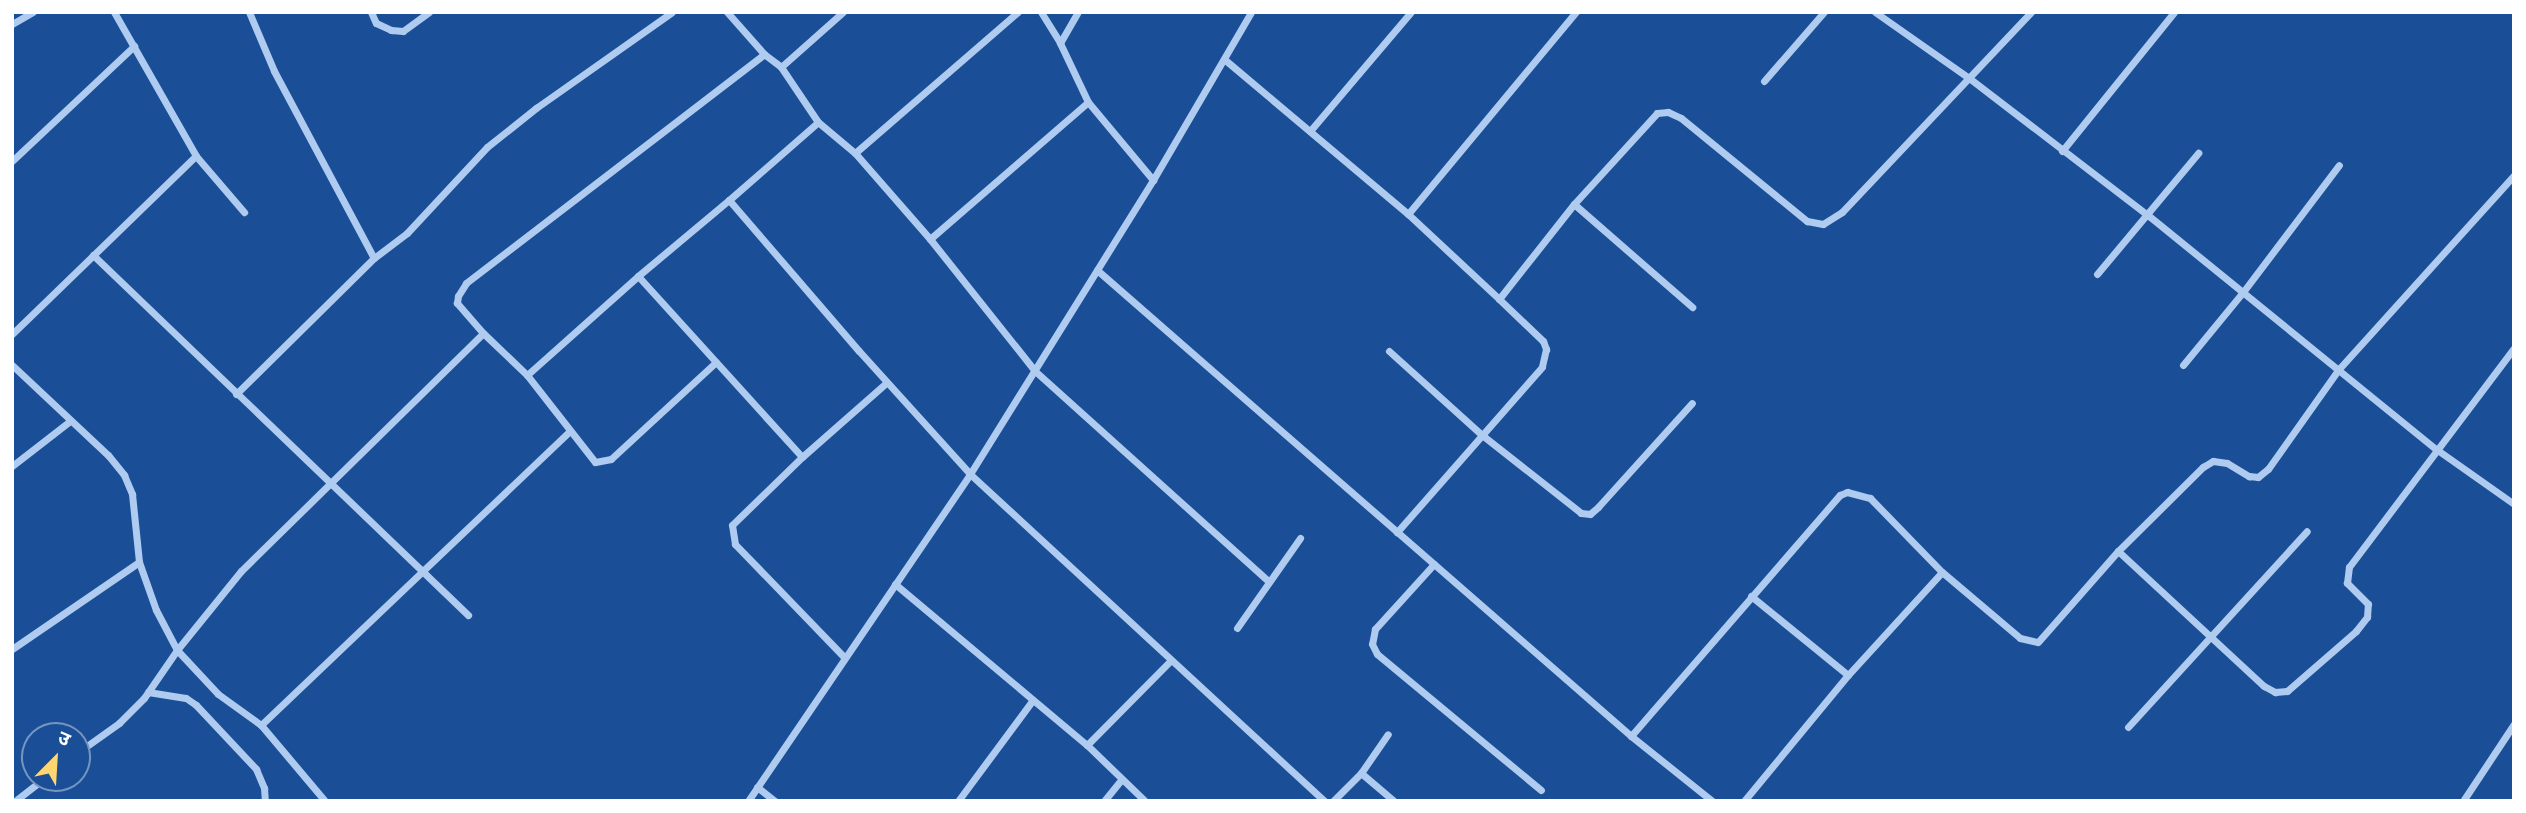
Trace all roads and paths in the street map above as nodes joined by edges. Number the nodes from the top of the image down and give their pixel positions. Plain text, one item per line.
1 (33, 12) edge
2 (114, 12) edge
3 (248, 12) edge
4 (371, 12) edge
5 (429, 12) edge
6 (672, 12) edge
7 (727, 12) edge
8 (843, 12) edge
9 (1018, 12) edge
10 (1041, 12) edge
11 (1078, 12) edge
12 (1251, 12) edge
13 (1411, 12) edge
14 (1576, 12) edge
15 (1824, 12) edge
16 (1875, 12) edge
17 (2031, 12) edge
18 (2174, 12) edge
19 (12, 24) edge
20 (1060, 43) junction
21 (134, 46) junction
22 (764, 54) junction
23 (1224, 59) junction
24 (781, 67) junction
25 (1969, 78) junction
26 (1764, 81) dead end
27 (1088, 102) junction
28 (818, 121) junction
29 (1310, 131) junction
30 (2062, 151) junction
31 (855, 153) junction
32 (2198, 153) dead end
33 (196, 156) junction
34 (12, 161) edge
35 (2339, 165) dead end
36 (2514, 175) edge
37 (1153, 180) junction
38 (729, 200) junction
39 (1574, 204) junction
40 (244, 212) dead end
41 (1408, 214) junction
42 (2149, 216) junction
43 (930, 239) junction
44 (93, 255) junction
45 (374, 258) junction
46 (1097, 270) junction
47 (2097, 274) dead end
48 (638, 276) junction
49 (2243, 292) junction
50 (1499, 299) junction
51 (1692, 307) dead end
52 (483, 333) junction
53 (12, 334) edge
54 (2514, 348) edge
55 (1389, 351) dead end
56 (716, 362) junction
57 (12, 365) edge
58 (2183, 365) dead end
59 (2338, 370) junction
60 (1035, 371) junction
61 (527, 375) junction
62 (887, 382) junction
63 (236, 394) junction
64 (1692, 403) dead end
65 (70, 421) junction
66 (569, 432) junction
67 (1482, 435) junction
68 (2436, 449) junction
69 (802, 457) junction
70 (12, 466) edge
71 (970, 474) junction
72 (329, 482) junction
73 (2514, 504) edge
74 (2307, 531) dead end
75 (1397, 532) junction
76 (1300, 538) dead end
77 (2118, 551) junction
78 (139, 562) junction
79 (1434, 564) junction
80 (424, 572) junction
81 (1942, 572) junction
82 (1268, 582) junction
83 (895, 584) junction
84 (1751, 596) junction
85 (468, 615) dead end
86 (1237, 628) dead end
87 (2212, 635) junction
88 (12, 649) edge
89 (177, 650) junction
90 (844, 657) junction
91 (1170, 661) junction
92 (1849, 675) junction
93 (148, 692) junction
94 (1032, 701) junction
95 (2514, 724) edge
96 (261, 725) junction
97 (2128, 727) dead end
98 (1388, 734) dead end
99 (1631, 736) junction
100 (91, 743) edge
101 (1087, 745) junction
102 (1361, 773) junction
103 (1121, 780) junction
104 (757, 787) junction
105 (1541, 790) dead end
106 (265, 801) edge
107 (325, 801) edge
108 (748, 801) edge
109 (775, 801) edge
110 (958, 801) edge
111 (1104, 801) edge
112 (1145, 801) edge
113 (1324, 801) edge
114 (1333, 801) edge
115 (1394, 801) edge
116 (1712, 801) edge
117 (1744, 801) edge
118 (2463, 801) edge

1 - 19 street
2 - 21 street
3 - 45 street
4 - 5 street
6 - 45 street
7 - 22 street
8 - 24 street
9 - 31 street
10 - 20 street
11 - 20 street
12 - 23 street
13 - 29 street
14 - 41 street
15 - 26 street
16 - 25 street
17 - 25 street
18 - 30 street
20 - 27 street
21 - 33 street
21 - 34 street
22 - 24 street
22 - 52 street
23 - 29 street
23 - 37 street
24 - 28 street
25 - 30 street
25 - 39 street
27 - 37 street
27 - 43 street
28 - 31 street
28 - 38 street
29 - 41 street
30 - 42 street
31 - 43 street
32 - 42 street
33 - 40 street
33 - 44 street
35 - 49 street
36 - 59 street
37 - 46 street
38 - 48 street
38 - 62 street
39 - 50 street
39 - 51 street
41 - 50 street
42 - 47 street
42 - 49 street
43 - 60 street
44 - 53 street
44 - 63 street
45 - 63 street
46 - 60 street
46 - 75 street
48 - 56 street
48 - 61 street
49 - 58 street
49 - 59 street
50 - 67 street
52 - 61 street
52 - 72 street
54 - 68 street
55 - 67 street
56 - 66 street
56 - 69 street
57 - 65 street
59 - 68 street
59 - 77 street
60 - 71 street
60 - 82 street
61 - 66 street
62 - 69 street
62 - 71 street
63 - 72 street
64 - 67 street
65 - 70 street
65 - 78 street
66 - 80 street
67 - 75 street
68 - 73 street
68 - 87 street
69 - 90 street
71 - 83 street
71 - 91 street
72 - 80 street
72 - 89 street
74 - 87 street
75 - 79 street
76 - 82 street
77 - 81 street
77 - 87 street
78 - 88 street
78 - 89 street
79 - 99 street
79 - 105 street
80 - 85 street
80 - 96 street
81 - 84 street
81 - 92 street
82 - 86 street
83 - 90 street
83 - 94 street
84 - 92 street
84 - 99 street
87 - 97 street
89 - 93 street
89 - 96 street
90 - 104 street
91 - 101 street
91 - 113 street
92 - 117 street
93 - 100 street
93 - 106 street
94 - 101 street
94 - 110 street
95 - 118 street
96 - 107 street
98 - 102 street
99 - 116 street
101 - 103 street
102 - 114 street
102 - 115 street
103 - 111 street
103 - 112 street
104 - 108 street
104 - 109 street

